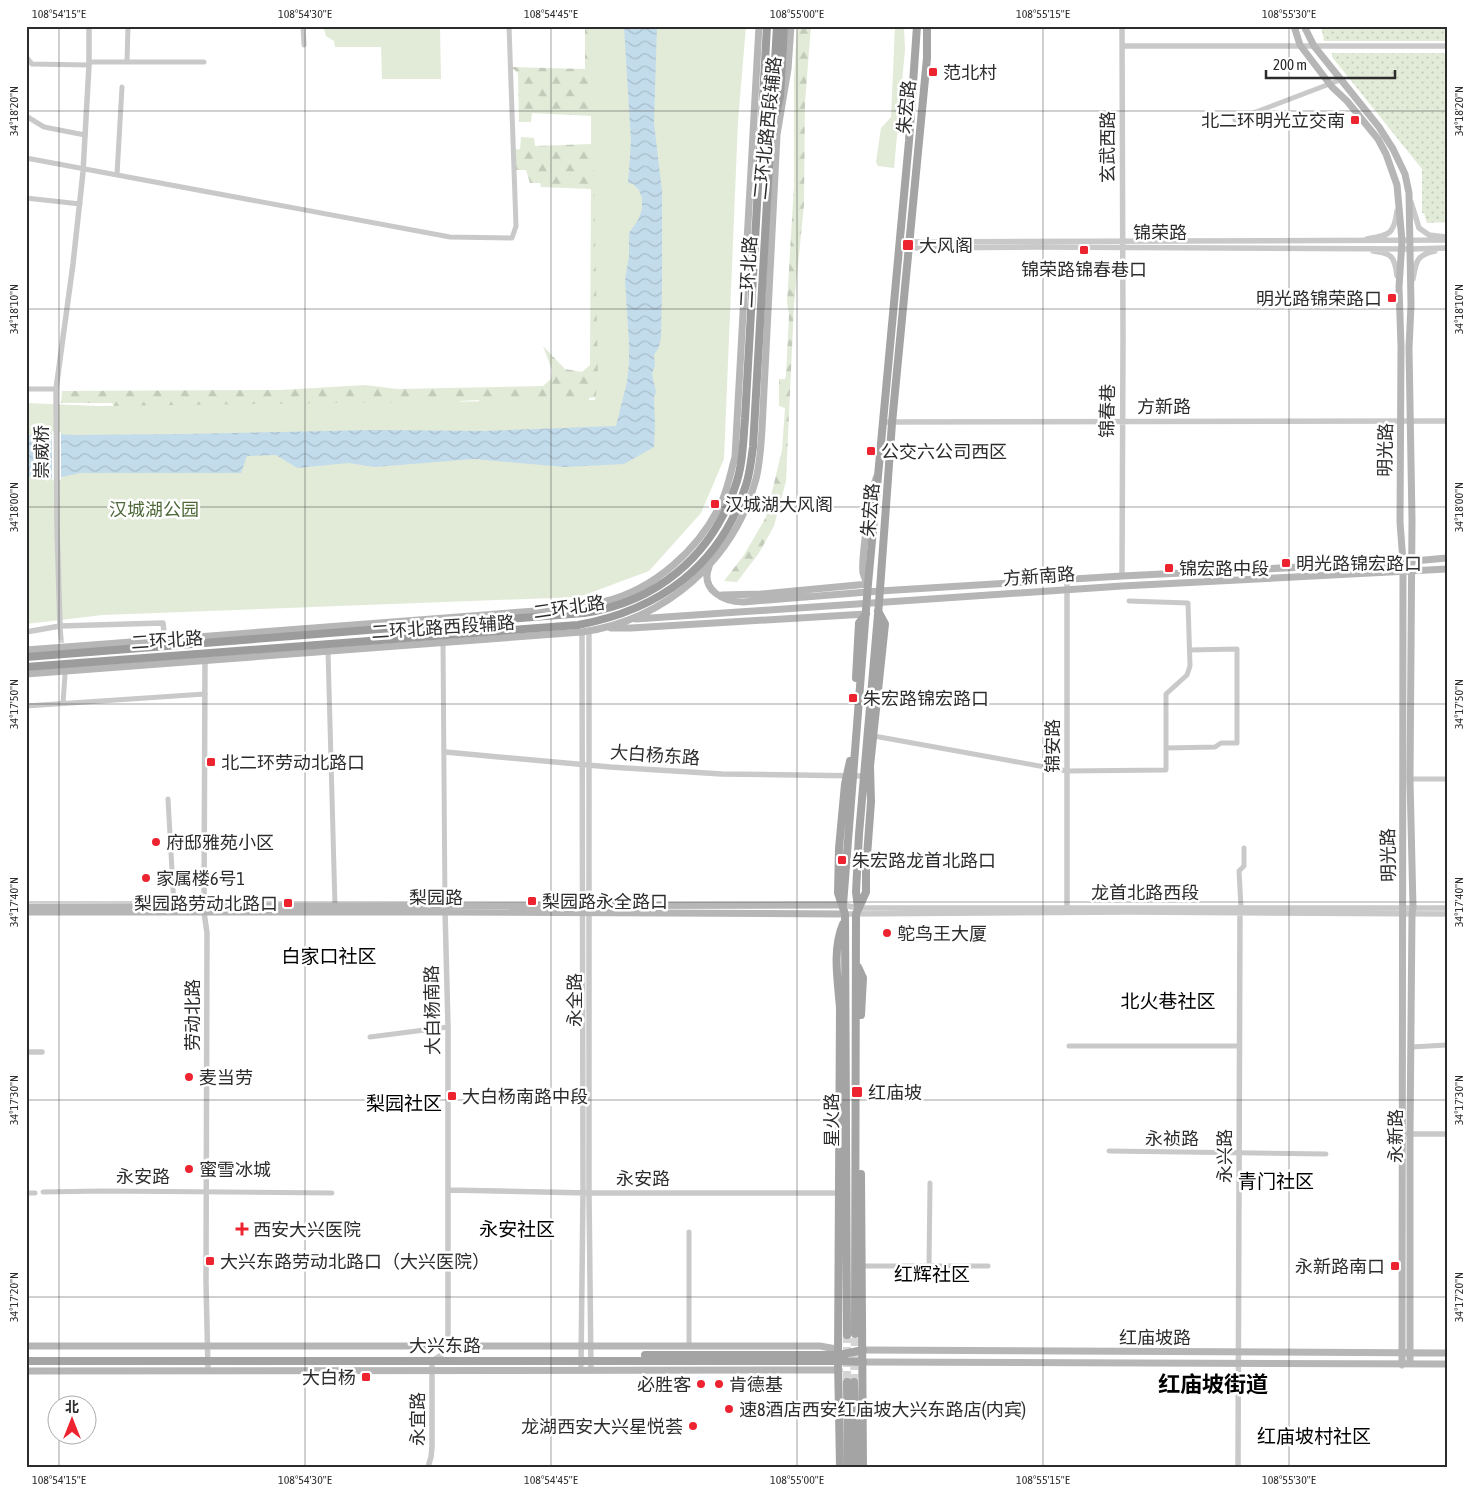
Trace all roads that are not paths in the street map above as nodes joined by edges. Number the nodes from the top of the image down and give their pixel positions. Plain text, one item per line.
1 (89, 26) edge
2 (128, 26) edge
3 (303, 26) edge
4 (509, 26) edge
5 (759, 26) edge
6 (766, 26) edge
7 (777, 26) edge
8 (784, 26) edge
9 (791, 26) edge
10 (915, 26) edge
11 (1122, 26) edge
12 (1294, 26) edge
13 (1304, 26) edge
14 (928, 28) edge
15 (304, 45) dead end
16 (1300, 45) junction
17 (1122, 46) junction
18 (1314, 46) junction
19 (1447, 46) edge
20 (26, 57) edge
21 (127, 62) junction
22 (204, 62) dead end
23 (89, 63) junction
24 (787, 77) junction
25 (1340, 80) junction
26 (1330, 84) junction
27 (122, 87) dead end
28 (780, 97) junction
29 (26, 116) edge
30 (1235, 120) dead end
31 (776, 121) junction
32 (85, 134) junction
33 (26, 158) edge
34 (83, 168) junction
35 (117, 175) junction
36 (1398, 196) junction
37 (26, 198) edge
38 (1411, 202) junction
39 (80, 204) junction
40 (1447, 239) edge
41 (1122, 244) junction
42 (909, 245) junction
43 (1352, 245) junction
44 (1406, 245) junction
45 (1447, 248) edge
46 (1399, 287) junction
47 (1411, 289) junction
48 (26, 389) edge
49 (56, 389) junction
50 (1401, 421) junction
51 (1410, 421) junction
52 (1447, 421) edge
53 (882, 422) junction
54 (1122, 422) junction
55 (892, 423) junction
56 (1447, 558) edge
57 (1412, 561) junction
58 (1402, 562) junction
59 (709, 564) junction
60 (1447, 569) edge
61 (1412, 571) junction
62 (1401, 572) junction
63 (1122, 576) junction
64 (1067, 580) junction
65 (867, 588) junction
66 (1067, 590) junction
67 (880, 591) junction
68 (1129, 601) dead end
69 (879, 603) junction
70 (866, 604) junction
71 (878, 611) junction
72 (866, 614) junction
73 (634, 619) junction
74 (60, 626) junction
75 (603, 628) junction
76 (586, 631) junction
77 (26, 632) edge
78 (61, 638) tunnel mouth
79 (165, 640) junction
80 (444, 642) junction
81 (26, 650) edge
82 (1190, 650) junction
83 (328, 651) junction
84 (26, 657) edge
85 (205, 660) junction
86 (26, 666) edge
87 (26, 674) edge
88 (65, 676) dead end
89 (205, 694) junction
90 (63, 703) junction
91 (26, 706) edge
92 (874, 736) junction
93 (1166, 748) junction
94 (445, 752) junction
95 (586, 765) junction
96 (1067, 771) junction
97 (850, 776) junction
98 (868, 779) junction
99 (1410, 779) junction
100 (1447, 779) edge
101 (168, 799) dead end
102 (1244, 848) dead end
103 (843, 905) junction
104 (174, 906) junction
105 (335, 906) junction
106 (26, 907) edge
107 (1447, 908) edge
108 (205, 909) junction
109 (445, 909) junction
110 (586, 909) junction
111 (1067, 910) junction
112 (1240, 910) junction
113 (1403, 910) junction
114 (857, 911) junction
115 (1413, 911) junction
116 (26, 912) edge
117 (1447, 914) edge
118 (845, 917) junction
119 (856, 964) junction
120 (839, 995) junction
121 (846, 1018) junction
122 (448, 1027) junction
123 (370, 1037) dead end
124 (1447, 1045) edge
125 (1069, 1046) dead end
126 (1239, 1046) junction
127 (1410, 1047) junction
128 (26, 1052) edge
129 (42, 1052) dead end
130 (843, 1059) junction
131 (843, 1114) junction
132 (1406, 1134) junction
133 (1447, 1134) edge
134 (1109, 1151) dead end
135 (1239, 1152) junction
136 (1326, 1154) dead end
137 (840, 1160) junction
138 (856, 1160) junction
139 (847, 1176) junction
140 (861, 1181) junction
141 (930, 1183) dead end
142 (448, 1190) junction
143 (43, 1192) dead end
144 (207, 1192) junction
145 (26, 1193) edge
146 (35, 1193) dead end
147 (332, 1193) dead end
148 (586, 1193) junction
149 (839, 1193) junction
150 (689, 1232) dead end
151 (863, 1266) junction
152 (929, 1266) junction
153 (988, 1266) dead end
154 (207, 1345) junction
155 (26, 1346) edge
156 (448, 1346) junction
157 (581, 1346) junction
158 (590, 1346) junction
159 (689, 1346) junction
160 (863, 1350) junction
161 (1238, 1353) junction
162 (1406, 1353) junction
163 (1447, 1353) edge
164 (441, 1355) junction
165 (26, 1356) edge
166 (208, 1358) junction
167 (581, 1358) junction
168 (591, 1358) junction
169 (839, 1358) junction
170 (26, 1361) edge
171 (432, 1361) junction
172 (863, 1362) junction
173 (1238, 1364) junction
174 (1406, 1364) junction
175 (1447, 1364) edge
176 (208, 1370) junction
177 (431, 1370) junction
178 (581, 1370) junction
179 (591, 1370) junction
180 (839, 1370) junction
181 (26, 1371) edge
182 (428, 1467) edge
183 (840, 1467) edge
184 (848, 1467) edge
185 (856, 1467) edge
186 (864, 1467) edge
187 (1238, 1467) edge

1 - 23 street, 崇威桥
2 - 21 street
3 - 15 street
4 - 35 street
5 - 79 main road, 二环北路西段辅路
6 - 84 highway, 二环北路
7 - 31 highway, 二环北路
8 - 28 highway
9 - 24 main road, 二环北路西段辅路
10 - 53 main road, 朱宏路
11 - 17 street, 玄武西路
12 - 16 main road, 明光路
13 - 18 main road, 明光路
14 - 42 main road, 朱宏路
16 - 17 street
16 - 18 street
16 - 26 main road, 明光路
17 - 41 street, 玄武西路
18 - 19 street
18 - 25 main road, 明光路
20 - 23 street
21 - 22 street
21 - 23 street
23 - 32 street, 崇威桥
24 - 28 main road
24 - 31 main road, 二环北路西段辅路
25 - 26 street
25 - 38 main road, 明光路
26 - 30 street
26 - 36 main road, 明光路
27 - 35 street
28 - 31 highway
29 - 32 street
31 - 59 main road, 二环北路西段辅路
31 - 86 highway, 二环北路
32 - 34 street, 崇威桥
33 - 34 street
34 - 35 street
34 - 39 street, 崇威桥
36 - 43 street
36 - 44 main road, 明光路
37 - 39 street
38 - 40 street
38 - 44 main road, 明光路
39 - 49 street, 崇威桥
40 - 44 street
41 - 42 street, 锦荣路
41 - 43 street, 锦荣路
41 - 54 street, 锦春巷
42 - 55 main road, 朱宏路
43 - 44 street, 锦荣路
43 - 46 street
44 - 45 street
44 - 46 main road, 明光路
44 - 47 main road, 明光路
45 - 47 street
46 - 50 main road, 明光路
47 - 51 main road, 明光路
48 - 49 street
49 - 74 street, 崇威桥
50 - 51 street, 方新路
50 - 54 street, 方新路
50 - 58 main road, 明光路
51 - 52 street, 方新路
51 - 57 main road, 明光路
53 - 55 street, 方新路
53 - 65 main road, 朱宏路
54 - 55 street, 方新路
54 - 63 street, 锦春巷
55 - 67 main road, 朱宏路
56 - 57 main road, 方新南路
57 - 58 main road, 方新南路
57 - 61 main road, 明光路
58 - 62 main road, 明光路
58 - 63 main road, 方新南路
59 - 65 main road, 方新南路
59 - 73 main road, 二环北路西段辅路
60 - 61 main road, 方新南路
61 - 62 main road, 方新南路
61 - 99 main road, 明光路
62 - 66 main road, 方新南路
62 - 113 main road, 明光路
63 - 64 main road, 方新南路
64 - 66 street, 锦安路
64 - 67 main road, 方新南路
65 - 67 main road, 方新南路
65 - 70 main road, 朱宏路
66 - 69 main road, 方新南路
66 - 96 street, 锦安路
67 - 69 main road, 朱宏路
68 - 82 street
69 - 70 main road, 方新南路
69 - 71 main road, 朱宏路
70 - 72 main road, 朱宏路
70 - 73 main road, 方新南路
71 - 92 main road
71 - 98 main road, 朱宏路
72 - 75 main road
72 - 97 main road, 朱宏路
73 - 75 main road, 二环北路西段辅路
74 - 77 street
74 - 78 street
74 - 79 street
75 - 76 main road, 二环北路西段辅路
76 - 80 main road, 二环北路西段辅路
76 - 95 street, 永全路
79 - 81 main road, 二环北路西段辅路
80 - 83 main road, 二环北路西段辅路
80 - 94 street, 大白杨南路
82 - 93 street
82 - 93 street
83 - 85 main road, 二环北路西段辅路
83 - 105 street
85 - 87 main road, 二环北路西段辅路
85 - 89 street, 劳动北路
88 - 90 street
89 - 90 street
89 - 108 street, 劳动北路
90 - 91 street
92 - 96 street
92 - 98 main road
93 - 96 street
94 - 95 street, 大白杨东路
94 - 109 street, 大白杨南路
95 - 97 street, 大白杨东路
95 - 110 street, 永全路
96 - 111 street, 锦安路
97 - 98 street, 大白杨东路
97 - 103 main road, 朱宏路
98 - 114 main road, 朱宏路
99 - 100 street
99 - 115 main road, 明光路
101 - 104 street
102 - 112 street, 永兴路
103 - 110 main road, 梨园路
103 - 114 street, 龙首北路西段
103 - 118 main road, 星火路
104 - 106 main road, 梨园路
104 - 108 main road, 梨园路
105 - 108 main road, 梨园路
105 - 109 main road, 梨园路
107 - 115 street, 龙首北路西段
108 - 109 main road, 梨园路
108 - 116 main road, 梨园路
108 - 144 street, 劳动北路
109 - 110 main road, 梨园路
109 - 122 street, 大白杨南路
110 - 118 main road, 梨园路
110 - 148 street, 永全路
111 - 112 street, 龙首北路西段
111 - 114 street, 龙首北路西段
112 - 113 street, 龙首北路西段
112 - 126 street, 永兴路
113 - 115 street, 龙首北路西段
113 - 132 main road, 永新路
114 - 118 street, 龙首北路西段
114 - 119 main road, 星火路
115 - 117 street, 龙首北路西段
115 - 127 main road, 永新路
118 - 120 main road
118 - 121 main road, 星火路
119 - 138 main road, 星火路
119 - 140 main road
120 - 121 main road
120 - 130 main road
121 - 130 main road, 星火路
122 - 123 street
122 - 142 street, 大白杨南路
124 - 127 street
125 - 126 street
126 - 135 street, 永兴路
127 - 132 main road, 永新路
128 - 129 street
130 - 131 main road, 星火路
131 - 137 main road
131 - 139 main road, 星火路
132 - 133 street
132 - 162 main road, 永新路
134 - 135 street, 永祯路
135 - 136 street, 永祯路
135 - 161 street, 永兴路
137 - 139 main road
137 - 149 main road
138 - 139 main road, 星火路
138 - 140 main road
140 - 151 main road
141 - 152 street
142 - 148 street, 永安路
142 - 156 street, 大白杨南路
143 - 144 street, 永安路
144 - 147 street, 永安路
144 - 154 street, 劳动北路
145 - 146 street
148 - 149 street, 永安路
148 - 157 street, 永全路
148 - 158 street, 永全路
149 - 169 main road
150 - 159 street
151 - 152 street
151 - 160 main road
152 - 153 street
154 - 155 main road
154 - 156 main road
154 - 166 street, 劳动北路
156 - 157 main road
156 - 164 street
157 - 158 main road
157 - 167 street, 永全路
158 - 159 main road
158 - 168 street, 永全路
159 - 169 main road
160 - 161 main road, 红庙坡路
160 - 169 main road, 大兴东路
160 - 172 main road
161 - 162 main road, 红庙坡路
161 - 173 street, 永兴路
162 - 163 main road, 红庙坡路
162 - 174 main road, 永新路
164 - 166 main road, 大兴东路
164 - 167 main road, 大兴东路
164 - 171 street
165 - 166 main road, 大兴东路
166 - 170 main road, 大兴东路
166 - 171 main road, 大兴东路
166 - 176 street, 劳动北路
167 - 168 main road, 大兴东路
167 - 171 main road, 大兴东路
167 - 178 street, 永全路
168 - 169 main road, 大兴东路
168 - 179 street, 永全路
169 - 172 main road, 大兴东路
169 - 180 main road
171 - 177 street
172 - 173 main road, 红庙坡路
172 - 186 main road
173 - 174 main road, 红庙坡路
173 - 187 street, 永兴路
174 - 175 main road, 红庙坡路
176 - 177 main road
176 - 181 main road
177 - 178 main road
177 - 182 street, 永宜路
178 - 179 main road
179 - 180 main road
180 - 183 main road
184 - 185 main road

